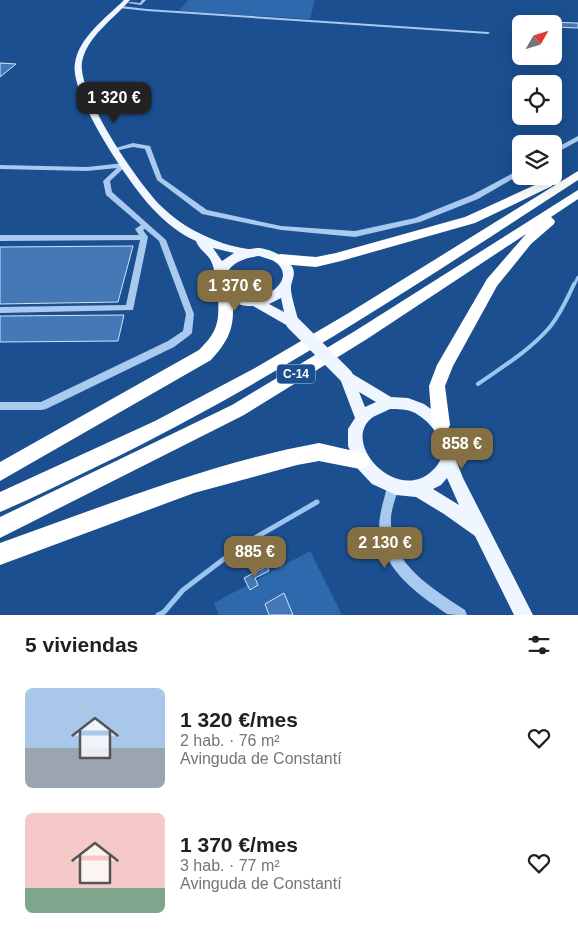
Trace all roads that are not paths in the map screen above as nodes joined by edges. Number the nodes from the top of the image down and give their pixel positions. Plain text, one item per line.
1 (144, 0) edge
2 (125, 3) edge
3 (488, 33) dead end
4 (578, 138) edge
5 (562, 147) edge
6 (115, 149) junction
7 (124, 165) junction
8 (0, 167) edge
9 (578, 168) edge
10 (512, 175) edge
11 (578, 175) edge
12 (575, 196) edge
13 (146, 226) junction
14 (144, 237) junction
15 (196, 237) junction
16 (0, 238) edge
17 (249, 253) junction
18 (280, 259) junction
19 (221, 272) junction
20 (285, 289) junction
21 (225, 291) junction
22 (256, 302) junction
23 (0, 310) edge
24 (293, 322) junction
25 (346, 376) junction
26 (389, 403) junction
27 (0, 406) edge
28 (362, 417) junction
29 (441, 425) junction
30 (360, 460) junction
31 (449, 462) junction
32 (0, 472) edge
33 (393, 486) junction
34 (416, 488) junction
35 (0, 502) edge
36 (0, 528) edge
37 (480, 530) junction
38 (0, 554) edge
39 (460, 615) edge
40 (524, 615) edge

1 - 2 street
2 - 3 street
2 - 6 main road
4 - 5 street
6 - 7 main road
6 - 10 street
7 - 8 street
7 - 13 street
7 - 15 main road
9 - 18 highway
11 - 35 highway, C-14
12 - 29 highway
12 - 36 highway, C-14
13 - 14 street
13 - 27 street
14 - 16 street
14 - 23 street
15 - 17 main road
15 - 19 main road
17 - 18 main road
17 - 19 main road
18 - 20 main road
19 - 21 main road
20 - 22 main road
20 - 24 main road
21 - 22 main road
21 - 32 highway
22 - 24 main road
24 - 25 main road, bridge
25 - 26 main road
25 - 28 main road
26 - 28 main road
26 - 29 main road
28 - 30 main road
29 - 31 main road
30 - 33 main road
30 - 38 highway
31 - 34 main road
31 - 37 main road
33 - 34 main road
33 - 39 street
34 - 37 main road
37 - 40 main road

